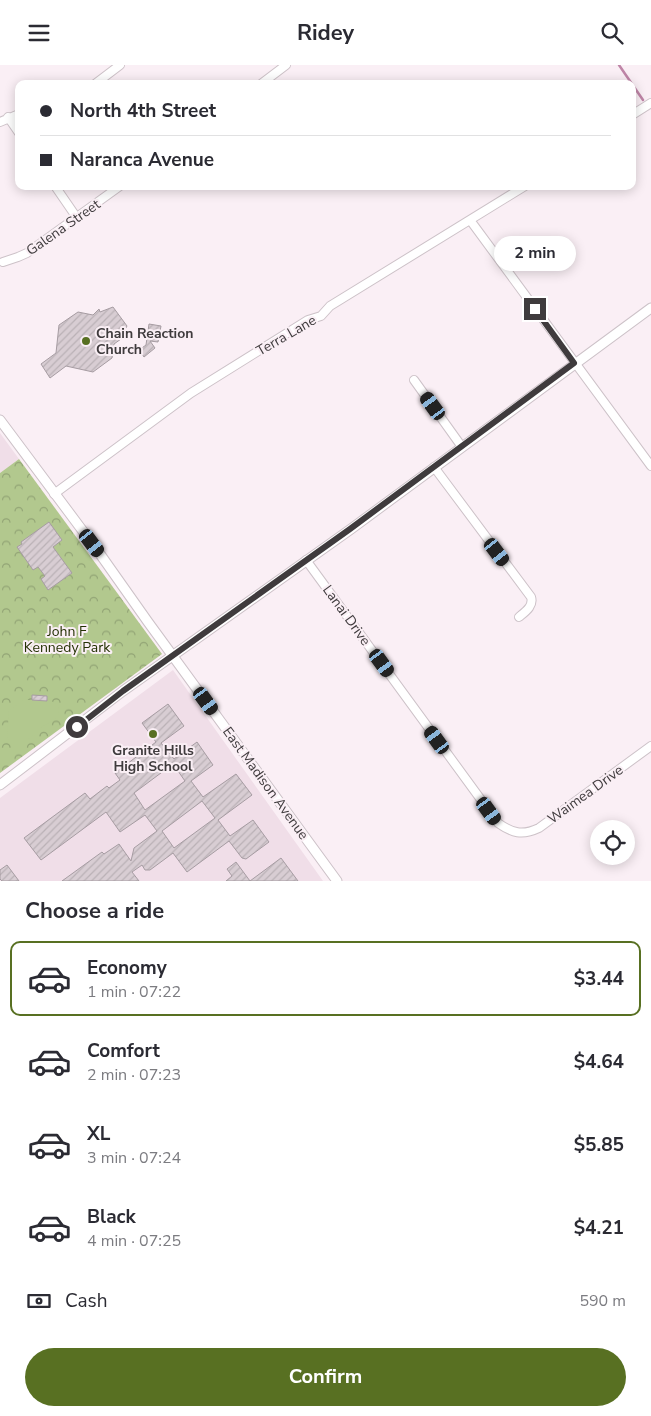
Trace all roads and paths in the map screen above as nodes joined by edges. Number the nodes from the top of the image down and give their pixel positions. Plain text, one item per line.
1 (120, 65) edge
2 (286, 65) edge
3 (100, 80) edge
4 (266, 80) edge
5 (651, 103) edge
6 (636, 112) edge
7 (15, 115) edge
8 (8, 117) junction
9 (0, 121) edge
10 (15, 127) edge
11 (58, 190) edge
12 (115, 190) edge
13 (518, 190) edge
14 (77, 218) junction
15 (470, 220) junction
16 (3, 262) dead end
17 (651, 308) edge
18 (574, 363) junction
19 (414, 380) dead end
20 (0, 420) edge
21 (462, 447) junction
22 (651, 466) edge
23 (434, 467) junction
24 (54, 494) junction
25 (306, 560) junction
26 (519, 617) dead end
27 (173, 656) junction
28 (651, 746) edge
29 (0, 785) edge
30 (516, 833) joint
31 (337, 881) edge

1 - 3 street
2 - 4 street
5 - 6 street
7 - 8 street
8 - 9 street
8 - 10 street
11 - 14 street
12 - 14 street, Galena Street
13 - 15 street, Terra Lane
14 - 16 street, Galena Street
15 - 18 street
15 - 24 street, Terra Lane
17 - 18 street
18 - 21 street
18 - 22 street
19 - 21 street
20 - 24 street, East Madison Avenue
21 - 23 street
23 - 25 street
23 - 26 street
24 - 27 street, East Madison Avenue
25 - 27 street
25 - 30 street, Lanai Drive
27 - 29 street
27 - 31 street, East Madison Avenue
28 - 30 street, Waimea Drive

